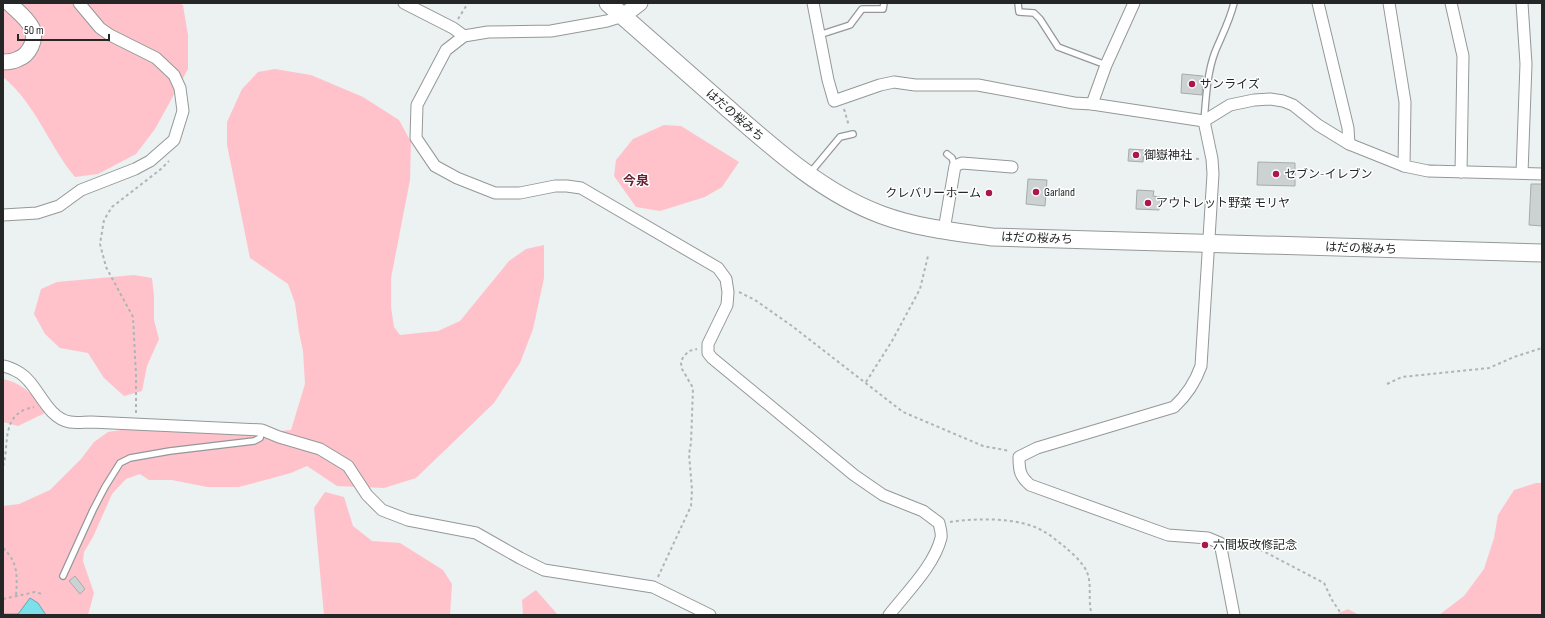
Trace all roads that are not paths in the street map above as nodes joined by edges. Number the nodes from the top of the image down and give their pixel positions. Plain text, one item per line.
1 (9, 3) edge
2 (79, 3) edge
3 (404, 3) edge
4 (608, 3) edge
5 (640, 3) edge
6 (813, 3) edge
7 (884, 3) edge
8 (1018, 3) edge
9 (1134, 3) edge
10 (1234, 3) edge
11 (1318, 3) edge
12 (1389, 3) edge
13 (1452, 3) edge
14 (1522, 3) edge
15 (623, 16) junction
16 (819, 35) junction
17 (464, 36) junction
18 (3, 62) edge
19 (1106, 65) junction
20 (1092, 104) junction
21 (1204, 121) junction
22 (852, 134) road end
23 (1349, 144) junction
24 (947, 154) dead end
25 (955, 166) junction
26 (1404, 166) junction
27 (1012, 167) dead end
28 (1462, 172) junction
29 (1522, 173) junction
30 (1542, 174) edge
31 (808, 175) junction
32 (3, 215) edge
33 (944, 230) junction
34 (1209, 244) junction
35 (1542, 253) edge
36 (3, 366) edge
37 (262, 430) junction
38 (63, 576) dead end
39 (710, 615) edge
40 (889, 615) edge
41 (1234, 615) edge

1 - 18 street
2 - 32 street
3 - 17 street
4 - 15 main road, はだの桜みち
5 - 15 street
6 - 16 street
7 - 16 lane
8 - 19 lane
9 - 19 street
10 - 21 lane
11 - 23 street
12 - 26 street
13 - 28 street
14 - 29 street
15 - 17 street
15 - 31 main road, はだの桜みち
16 - 20 street
17 - 40 street
19 - 20 street
20 - 21 street
21 - 23 street
21 - 34 street
22 - 31 lane
23 - 26 street
24 - 25 lane
25 - 27 street
25 - 33 street
26 - 28 street
28 - 29 street
29 - 30 street
31 - 33 main road, はだの桜みち
33 - 34 main road, はだの桜みち
34 - 35 main road, はだの桜みち
34 - 41 street
36 - 37 street
37 - 38 lane
37 - 39 street

